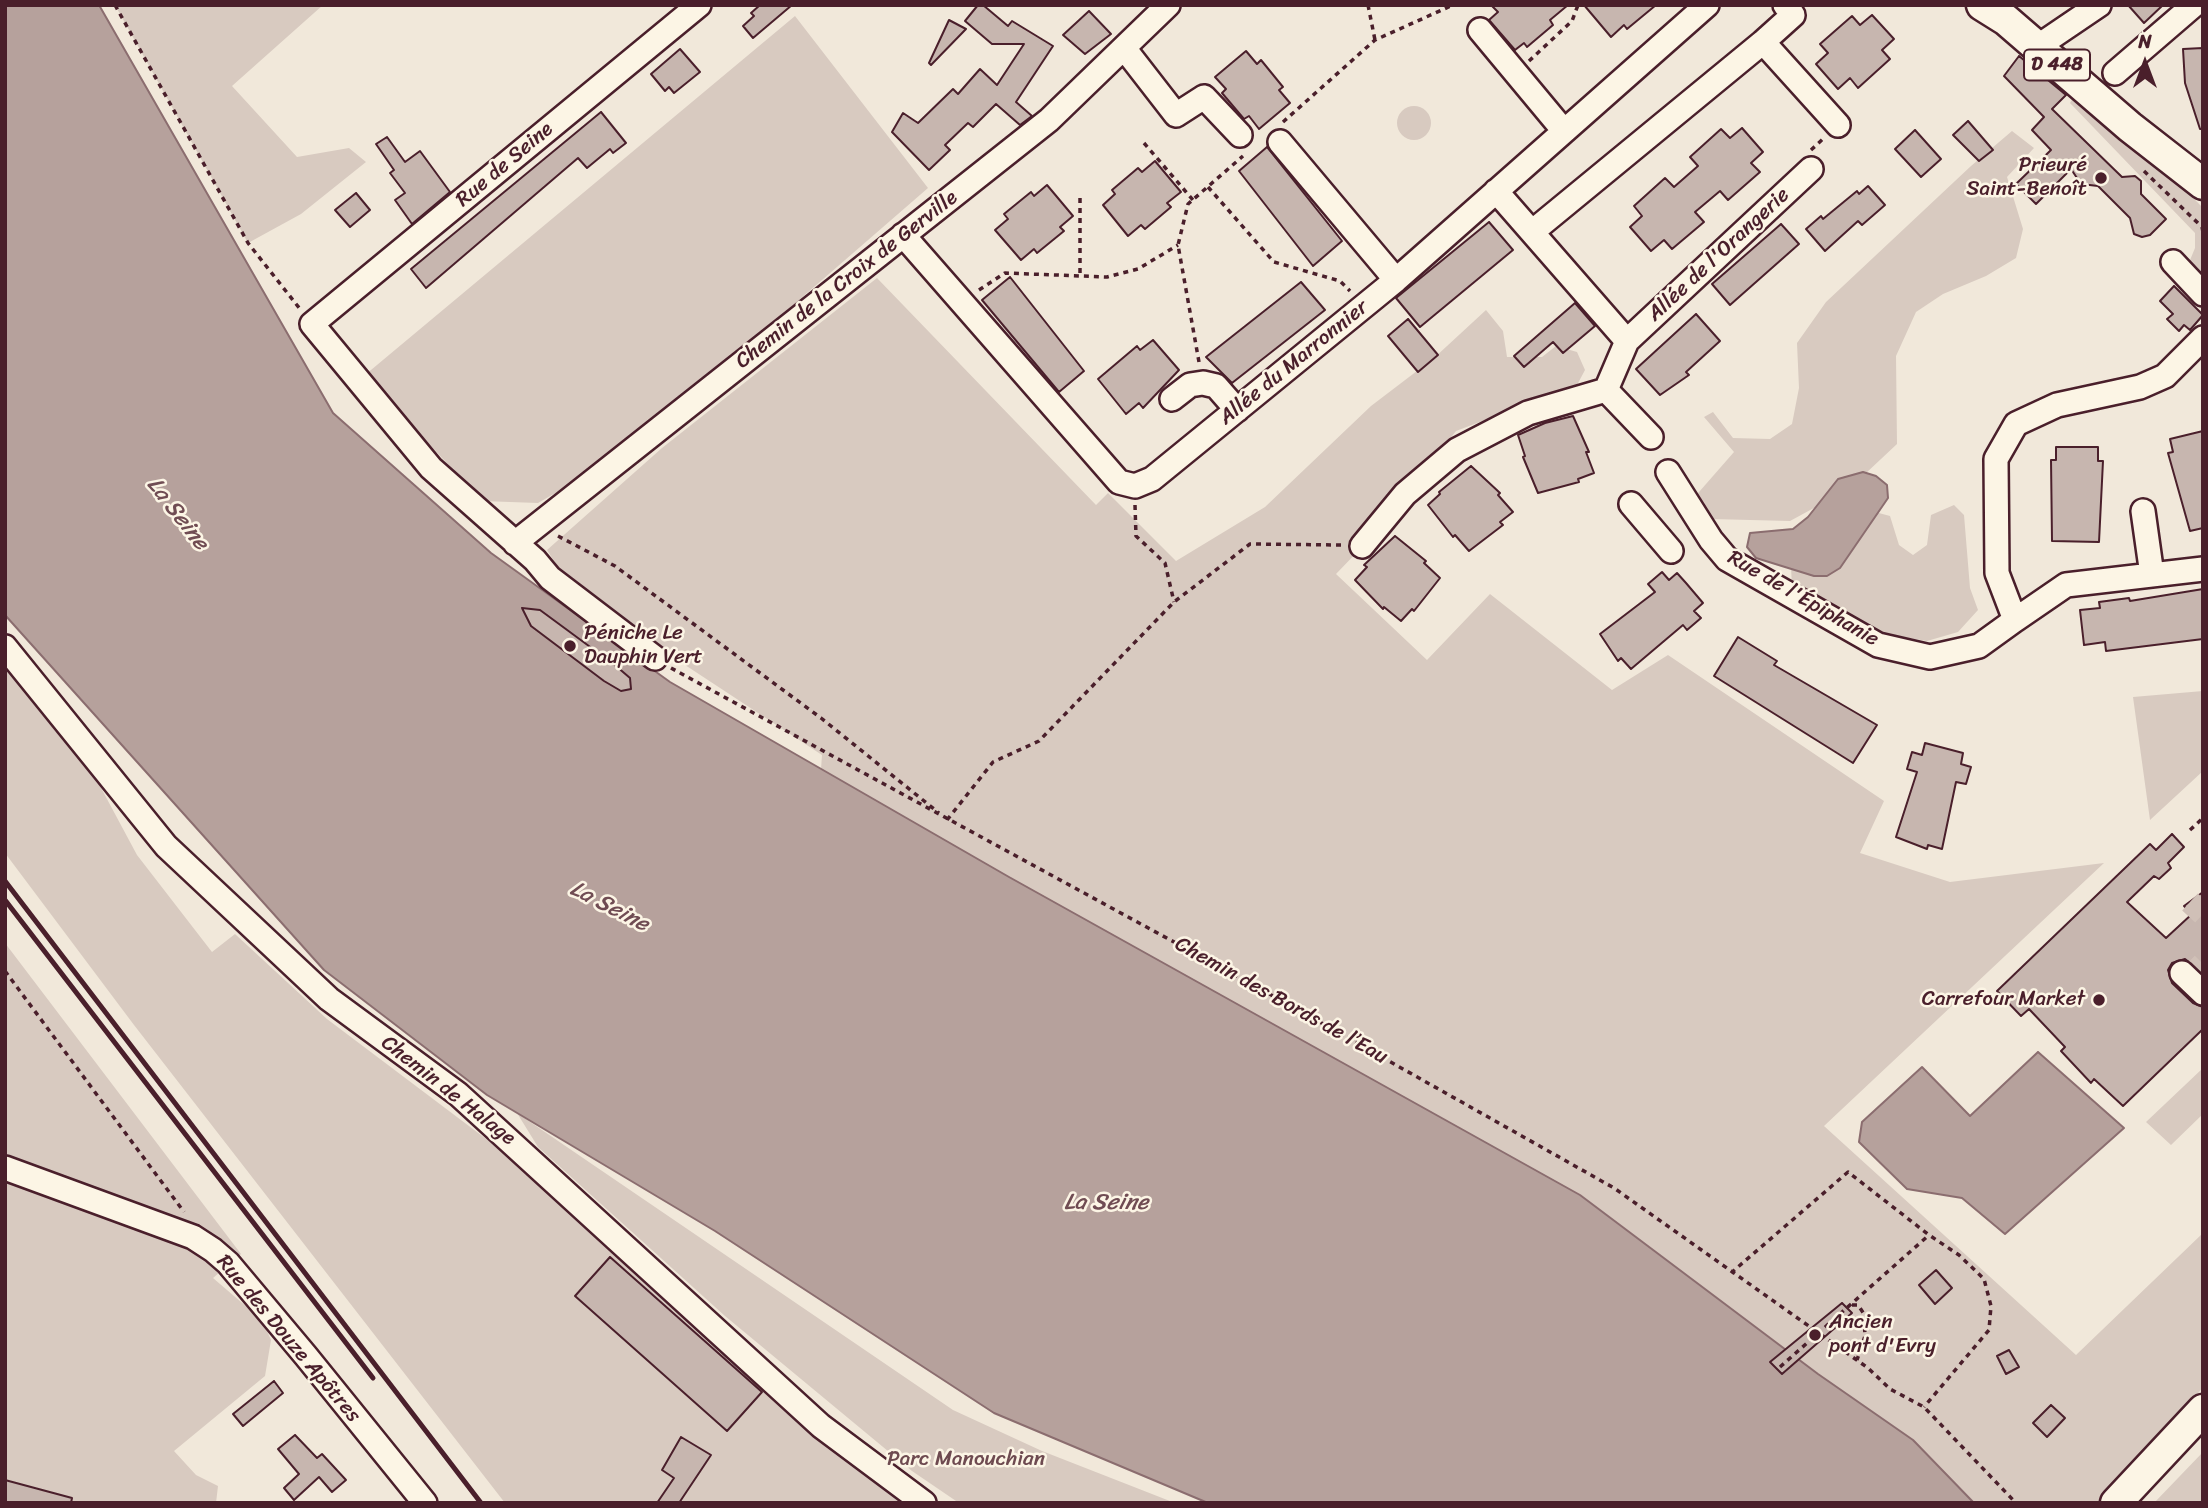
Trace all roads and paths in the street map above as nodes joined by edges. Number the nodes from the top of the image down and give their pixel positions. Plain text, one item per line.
1 (115, 5) edge
2 (699, 5) edge
3 (1168, 5) edge
4 (1368, 5) edge
5 (1578, 5) edge
6 (1707, 5) edge
7 (1982, 5) edge
8 (2099, 5) edge
9 (2194, 5) edge
10 (1794, 9) edge
11 (1480, 30) dead end
12 (1375, 40) dead end
13 (1763, 42) junction
14 (2037, 47) junction
15 (1124, 48) junction
16 (1516, 73) junction
17 (2115, 74) dead end
18 (1838, 125) dead end
19 (2130, 127) junction
20 (1564, 131) junction
21 (1240, 135) dead end
22 (1280, 142) dead end
23 (1144, 143) dead end
24 (1811, 169) dead end
25 (2203, 184) edge
26 (1208, 187) dead end
27 (1496, 191) junction
28 (1080, 198) dead end
29 (2203, 198) edge
30 (1193, 200) dead end
31 (1532, 232) junction
32 (903, 235) junction
33 (1178, 246) dead end
34 (2173, 262) dead end
35 (1080, 275) junction
36 (1396, 280) junction
37 (2203, 294) edge
38 (962, 302) junction
39 (1364, 306) junction
40 (312, 324) junction
41 (2203, 338) edge
42 (1627, 341) junction
43 (1605, 390) junction
44 (1172, 399) dead end
45 (1237, 410) junction
46 (1651, 438) dead end
47 (1668, 472) dead end
48 (1135, 486) junction
49 (1631, 503) dead end
50 (2144, 511) dead end
51 (538, 525) junction
52 (515, 543) junction
53 (1362, 546) joint
54 (1671, 551) dead end
55 (2203, 569) edge
56 (2152, 575) junction
57 (1174, 602) junction
58 (2015, 620) junction
59 (5, 647) edge
60 (655, 658) joint
61 (2203, 818) edge
62 (948, 821) junction
63 (2190, 830) dead end
64 (5, 971) edge
65 (5, 1168) edge
66 (188, 1217) dead end
67 (1929, 1235) junction
68 (1731, 1273) junction
69 (1851, 1305) junction
70 (1857, 1360) junction
71 (1780, 1367) dead end
72 (1924, 1407) junction
73 (2203, 1410) edge
74 (2203, 1434) edge
75 (425, 1503) edge
76 (924, 1503) edge
77 (2016, 1503) edge
78 (2116, 1503) edge
79 (2137, 1503) edge

1 - 40 path
2 - 40 street, Rue de Seine
3 - 15 street, Chemin de la Croix de Gerville
4 - 12 path
5 - 16 path
6 - 20 street, Allée du Marronnier
7 - 14 main road, D 448
8 - 14 street
9 - 17 street
10 - 13 street
11 - 16 street
13 - 18 street
13 - 31 street
14 - 19 main road, D 448
15 - 21 street
15 - 32 street, Chemin de la Croix de Gerville
16 - 20 street
19 - 25 main road, D 448
19 - 29 main road, D 448
20 - 27 street, Allée du Marronnier
22 - 36 street
23 - 30 path
24 - 42 street, Allée de l'Orangerie
26 - 39 path
27 - 31 street
27 - 36 street, Allée du Marronnier
28 - 35 path
31 - 42 street
32 - 38 street
32 - 51 street, Chemin de la Croix de Gerville
33 - 35 path
34 - 37 street
35 - 38 path
36 - 39 street, Allée du Marronnier
38 - 48 street
39 - 45 street, Allée du Marronnier
40 - 52 street
41 - 58 street
42 - 43 street
43 - 46 street
43 - 53 street
44 - 45 street
45 - 48 street, Allée du Marronnier
47 - 58 street, Rue de l'Épiphanie
48 - 57 path
49 - 54 street
50 - 56 street
51 - 52 street, Chemin de la Croix de Gerville
51 - 62 path
52 - 60 street
53 - 57 path
55 - 56 street, Rue de l'Épiphanie
56 - 58 street, Rue de l'Épiphanie
57 - 62 path
59 - 76 street, Chemin de Halage
60 - 62 path, Chemin des Bords de l’Eau
61 - 63 path
62 - 68 path, Chemin des Bords de l’Eau
64 - 66 path
65 - 75 street, Rue des Douze Apôtres
67 - 68 path
67 - 69 path
67 - 72 path
68 - 70 path, Chemin des Bords de l’Eau
69 - 70 path
69 - 71 path
70 - 72 path, Chemin des Bords de l’Eau
72 - 77 path, Chemin des Bords de l’Eau
73 - 78 main road
74 - 79 main road

